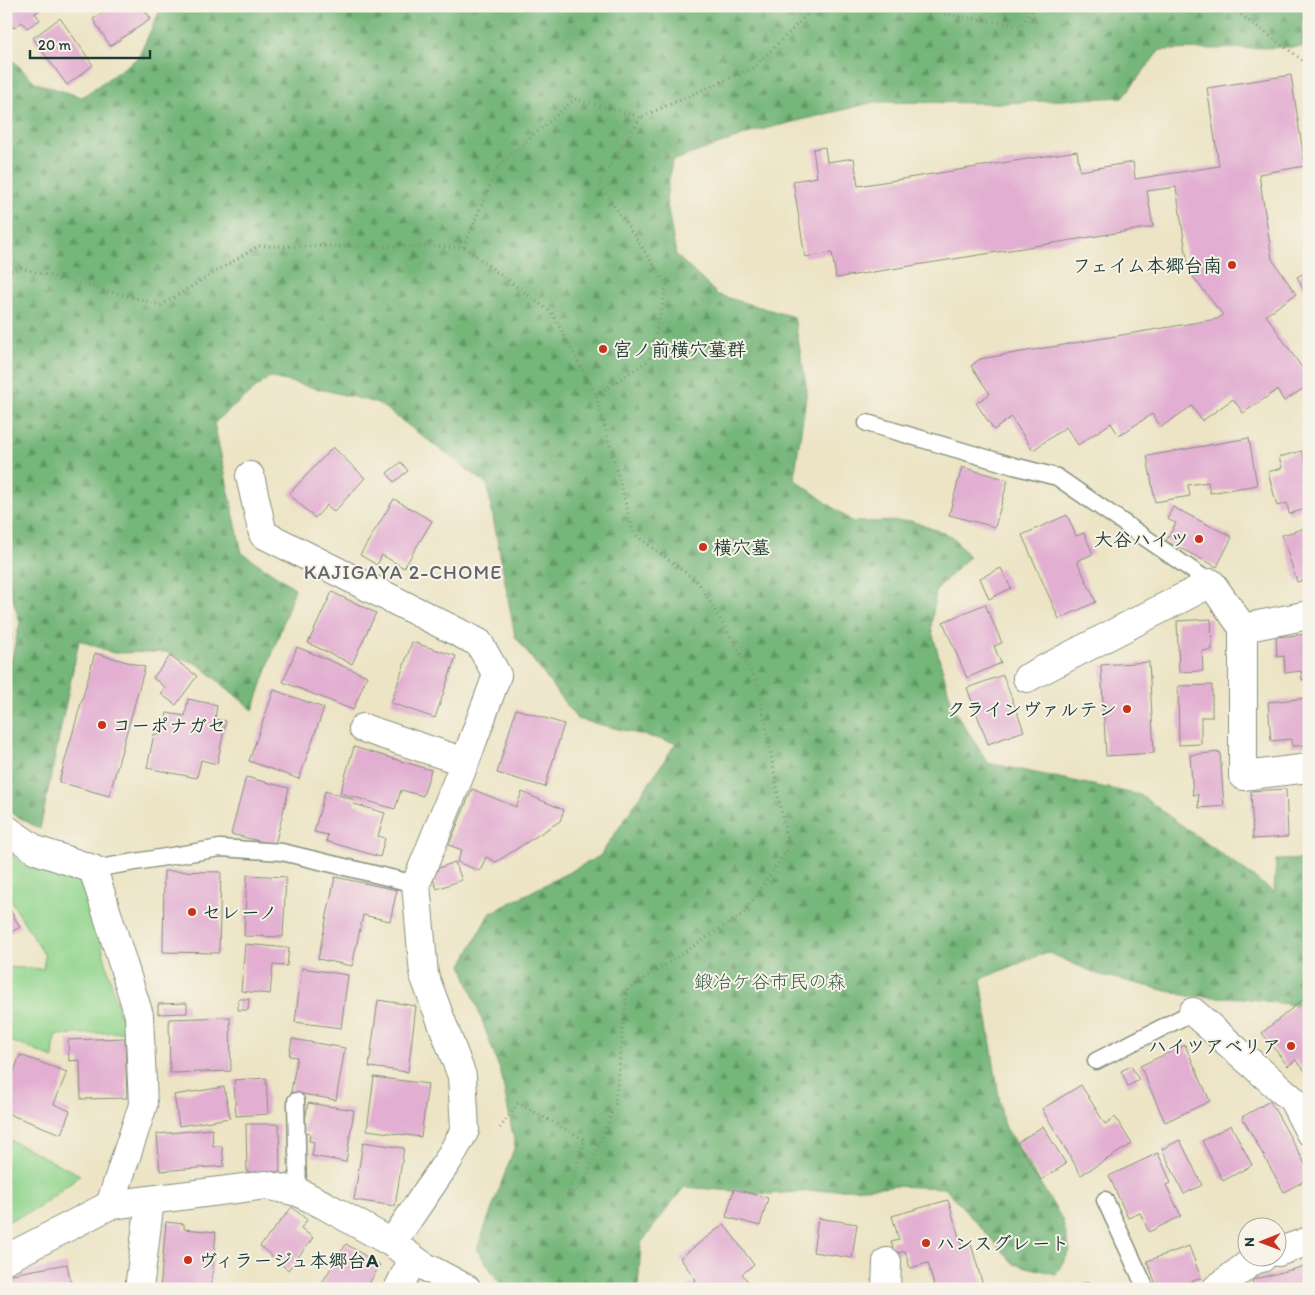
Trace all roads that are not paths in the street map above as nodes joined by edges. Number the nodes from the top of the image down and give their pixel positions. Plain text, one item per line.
1 (867, 423) dead end
2 (250, 476) dead end
3 (1211, 583) junction
4 (1309, 615) edge
5 (1243, 628) junction
6 (1027, 678) dead end
7 (363, 728) dead end
8 (465, 762) junction
9 (1309, 768) edge
10 (6, 829) edge
11 (92, 869) junction
12 (416, 884) junction
13 (1193, 1012) joint
14 (1096, 1061) dead end
15 (296, 1101) dead end
16 (1309, 1131) edge
17 (298, 1192) junction
18 (150, 1200) junction
19 (1105, 1200) dead end
20 (110, 1205) junction
21 (1309, 1241) edge
22 (1288, 1248) edge
23 (403, 1251) junction
24 (6, 1259) edge
25 (1244, 1268) edge
26 (139, 1289) edge
27 (398, 1289) edge
28 (467, 1289) edge
29 (1146, 1289) edge
30 (1216, 1289) edge

1 - 3 lane
2 - 8 street
3 - 5 street
3 - 6 street
4 - 5 street
5 - 9 street
7 - 8 street
8 - 12 street
10 - 11 street
11 - 12 lane
11 - 20 street
12 - 23 street
13 - 14 lane
13 - 16 street
15 - 17 lane
17 - 18 street
17 - 23 street
18 - 20 street
18 - 26 street
19 - 29 lane
20 - 24 street
21 - 22 street
23 - 27 street
23 - 28 street
25 - 30 street

